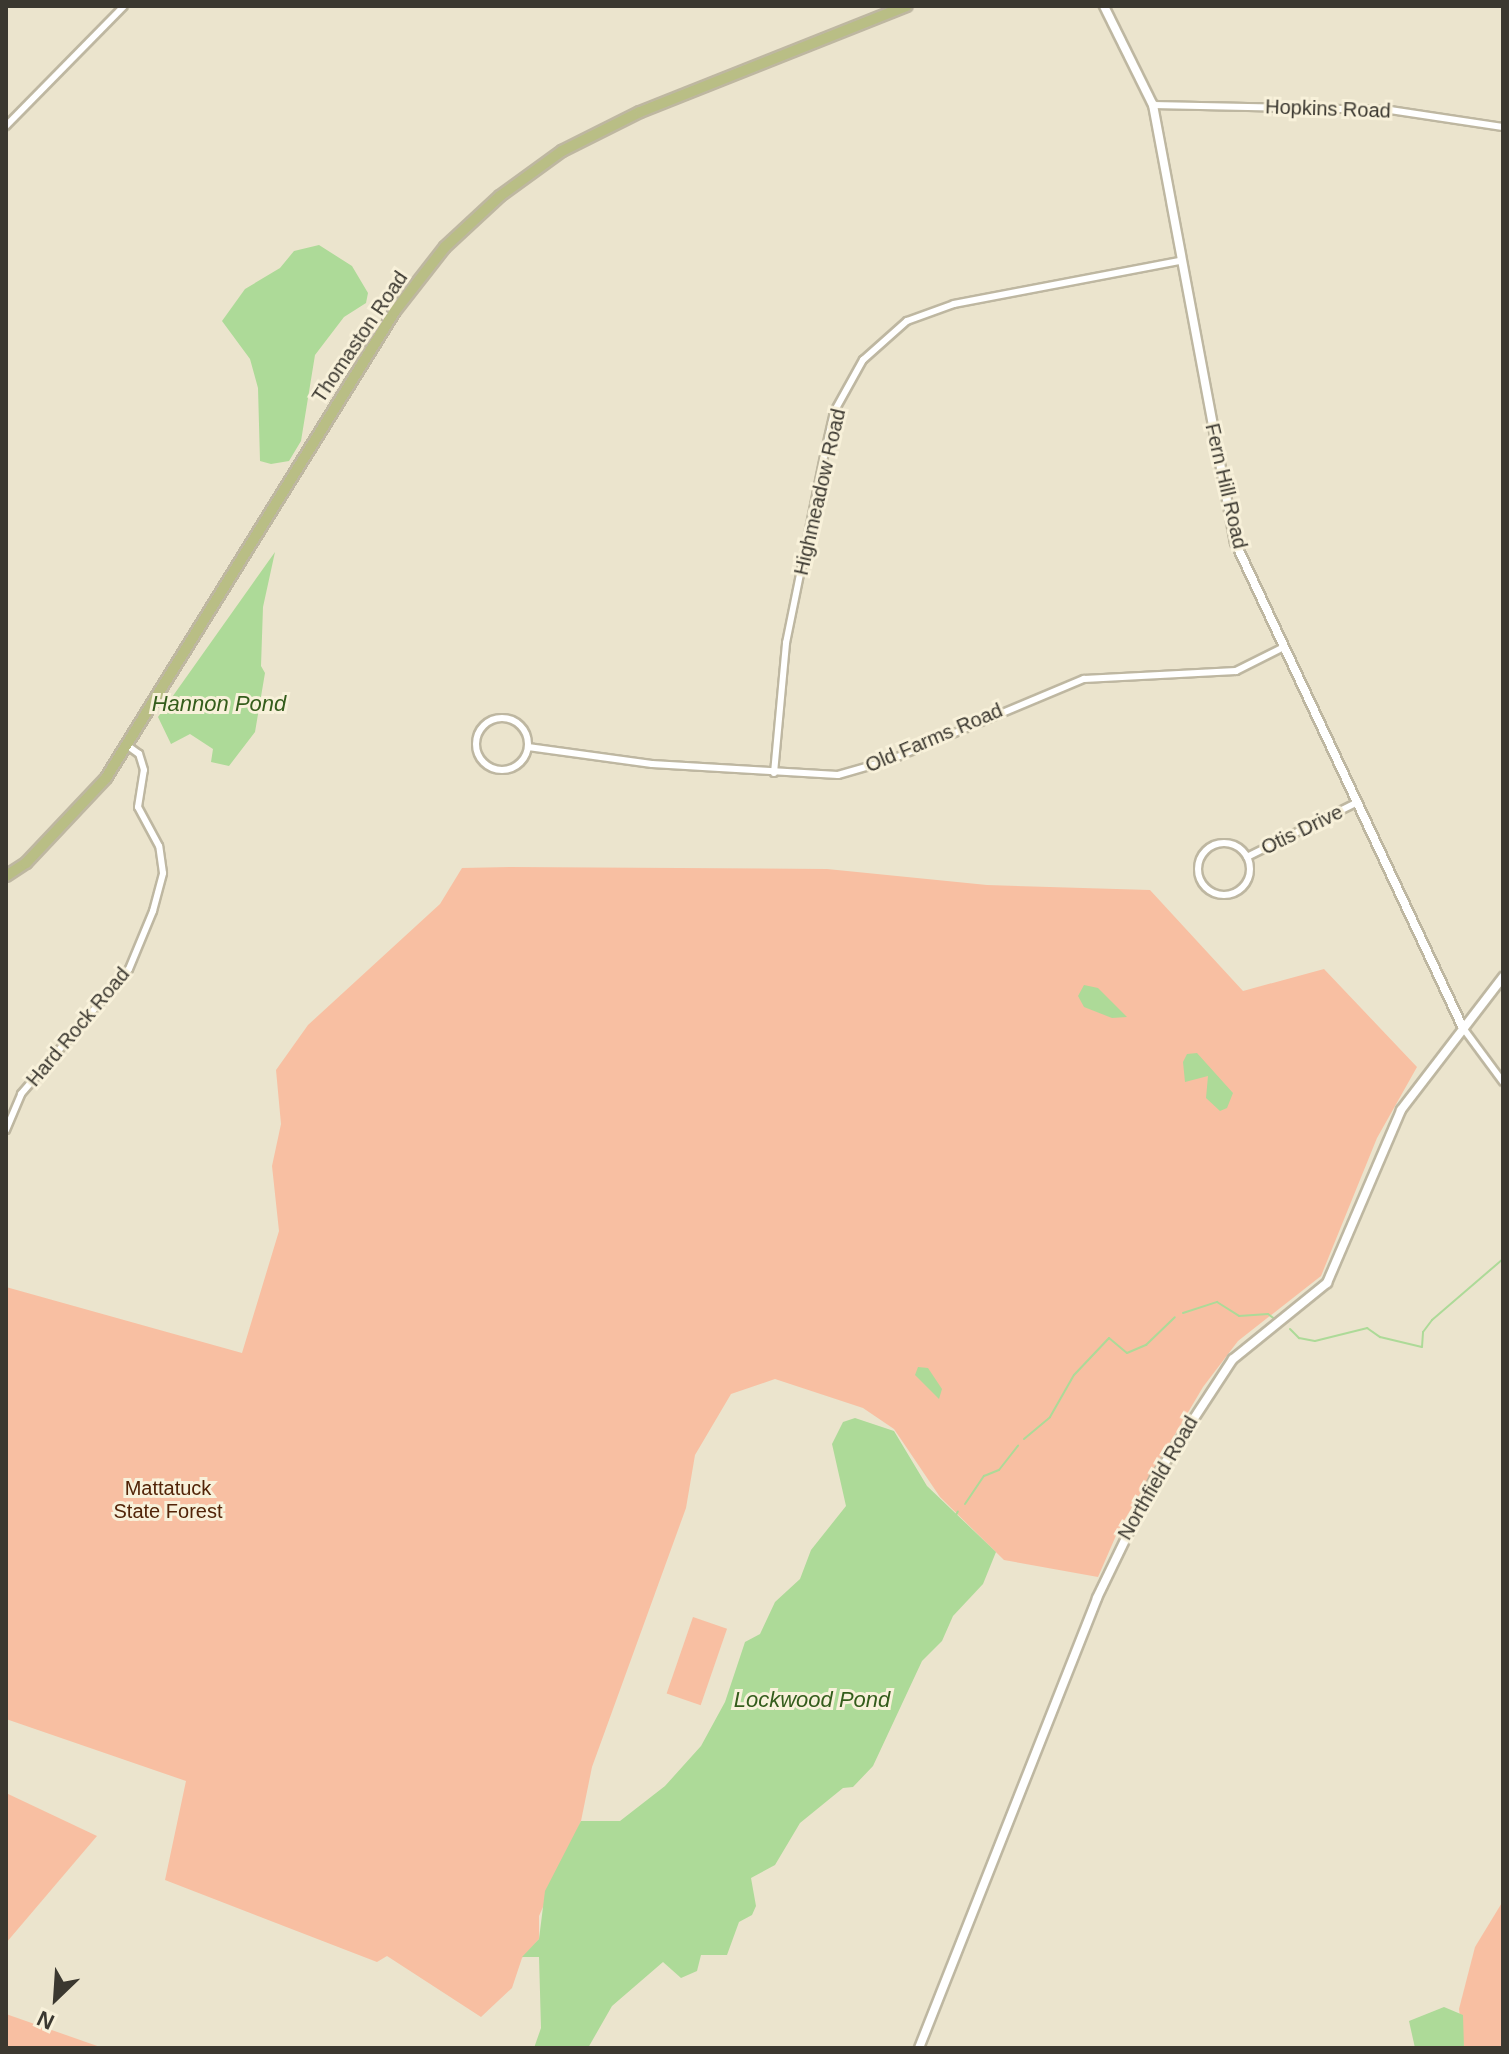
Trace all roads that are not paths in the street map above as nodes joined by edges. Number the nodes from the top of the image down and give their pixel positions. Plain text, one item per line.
1 (124, 6) edge
2 (907, 6) edge
3 (1104, 6) edge
4 (1153, 105) junction
5 (6, 126) edge
6 (1503, 127) edge
7 (1179, 261) junction
8 (1282, 648) junction
9 (128, 746) junction
10 (528, 747) junction
11 (774, 773) junction
12 (1358, 802) junction
13 (1247, 857) junction
14 (6, 876) edge
15 (1503, 977) edge
16 (1463, 1028) junction
17 (1503, 1082) edge
18 (6, 1130) edge
19 (919, 2048) edge

1 - 5 street
2 - 9 main road, Thomaston Road
3 - 4 street, Fern Hill Road
4 - 6 street, Hopkins Road
4 - 7 street, Fern Hill Road
7 - 8 street, Fern Hill Road
7 - 11 street, Highmeadow Road
8 - 11 street, Old Farms Road
8 - 12 street, Fern Hill Road
9 - 14 main road, Thomaston Road
9 - 18 street, Hard Rock Road
10 - 10 street
10 - 11 street, Old Farms Road
12 - 13 street, Otis Drive
12 - 16 street, Fern Hill Road
13 - 13 street, Otis Drive
15 - 16 street, Northfield Road
16 - 17 street
16 - 19 street, Northfield Road

